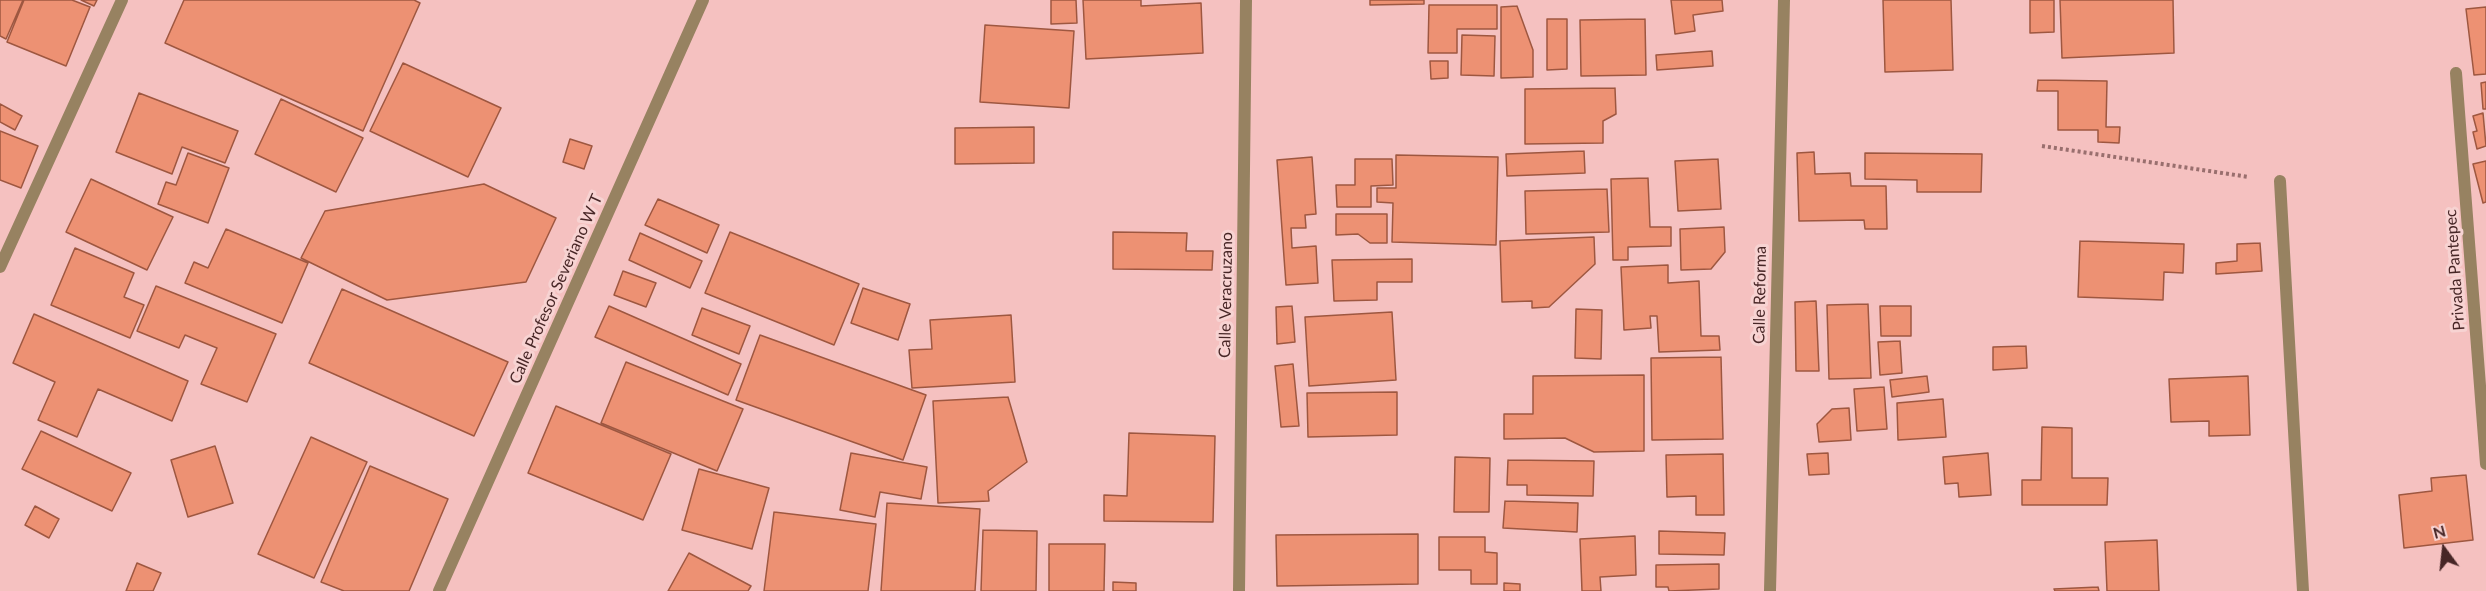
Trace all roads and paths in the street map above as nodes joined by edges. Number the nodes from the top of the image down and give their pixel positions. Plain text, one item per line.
1 (122, 0) edge
2 (703, 0) edge
3 (1246, 0) edge
4 (1784, 0) edge
5 (2456, 73) dead end
6 (2042, 146) dead end
7 (2280, 181) joint
8 (0, 267) edge
9 (2486, 464) edge
10 (439, 591) edge
11 (1239, 591) edge
12 (1770, 591) edge
13 (2303, 591) edge

1 - 8 street
2 - 10 street, Calle Profesor Severiano W T
3 - 11 street, Calle Veracruzano
4 - 12 street, Calle Reforma
5 - 9 street, Privada Pantepec
6 - 7 path
7 - 13 street

